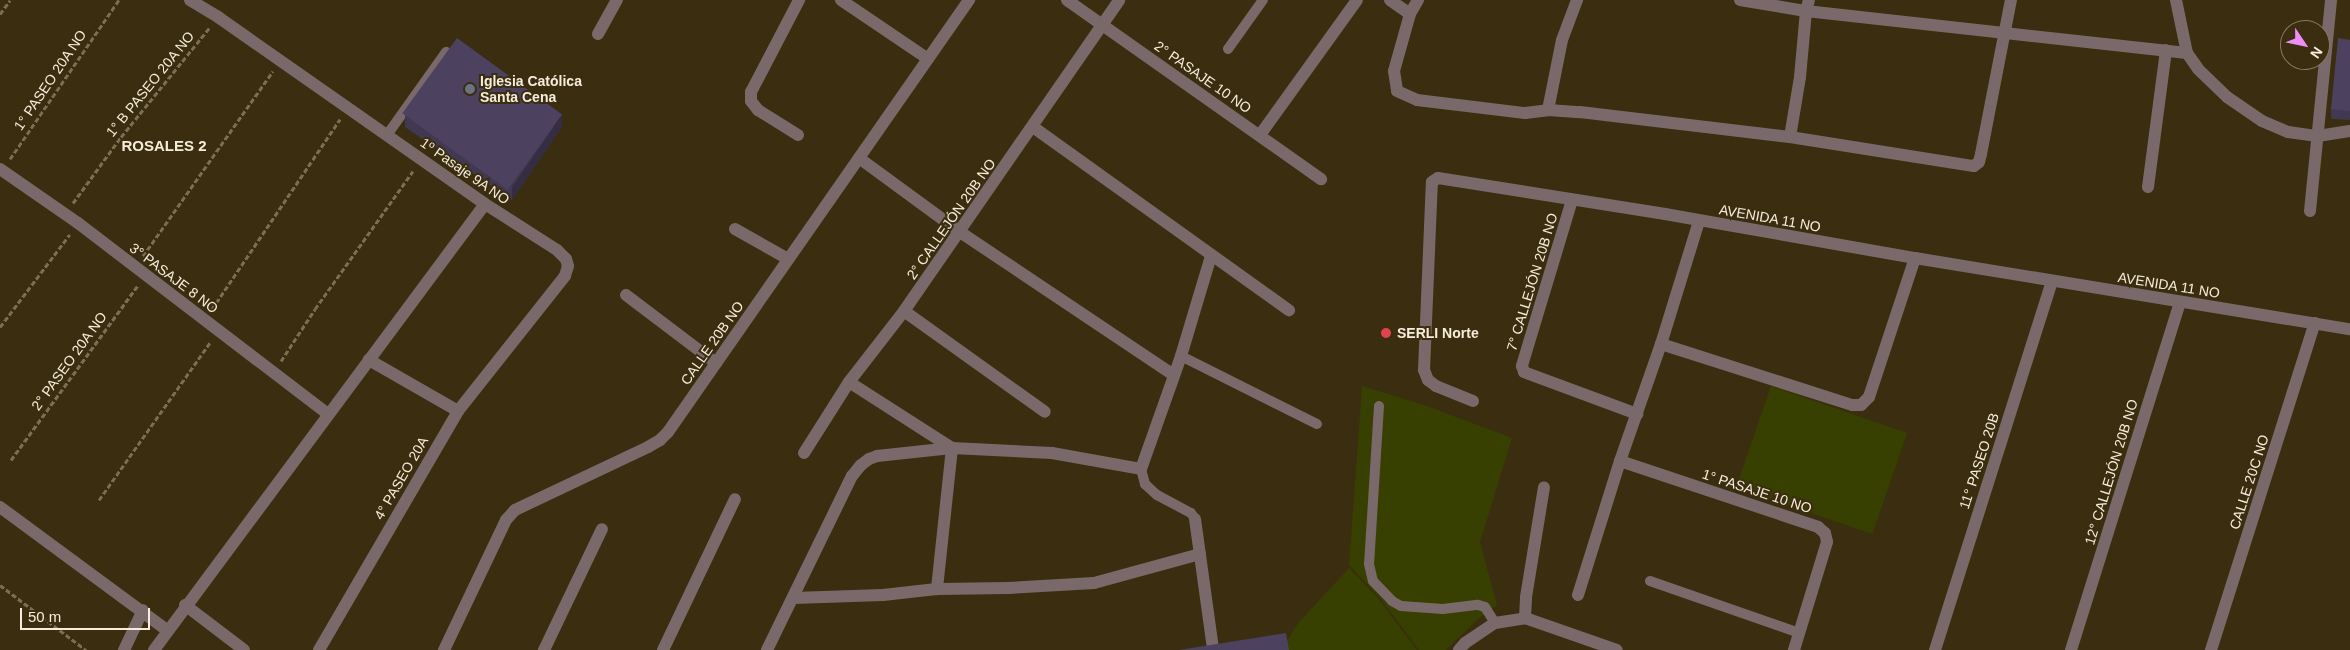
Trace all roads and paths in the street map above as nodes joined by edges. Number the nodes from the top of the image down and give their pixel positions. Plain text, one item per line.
1 (10, 0) edge
2 (119, 0) edge
3 (190, 0) edge
4 (617, 0) edge
5 (799, 0) edge
6 (841, 0) edge
7 (969, 0) edge
8 (1067, 0) edge
9 (1119, 0) edge
10 (1263, 0) edge
11 (1357, 0) edge
12 (1390, 0) edge
13 (1418, 0) edge
14 (1577, 0) edge
15 (1740, 0) edge
16 (2012, 0) edge
17 (2176, 0) edge
18 (2332, 0) edge
19 (1808, 6) edge
20 (0, 14) edge
21 (1410, 14) junction
22 (218, 16) junction
23 (1103, 25) junction
24 (2005, 33) junction
25 (598, 34) dead end
26 (1228, 48) dead end
27 (2166, 50) junction
28 (446, 52) edge
29 (2187, 53) junction
30 (928, 59) junction
31 (281, 60) junction
32 (348, 108) junction
33 (1548, 110) junction
34 (1033, 127) junction
35 (2350, 132) edge
36 (387, 135) junction
37 (798, 135) dead end
38 (1260, 135) junction
39 (2318, 136) junction
40 (1790, 137) junction
41 (859, 158) junction
42 (422, 159) junction
43 (1, 170) edge
44 (1321, 179) dead end
45 (2148, 187) dead end
46 (1572, 200) junction
47 (485, 204) junction
48 (2310, 211) dead end
49 (65, 214) junction
50 (1699, 220) junction
51 (78, 223) junction
52 (735, 229) dead end
53 (960, 232) junction
54 (1211, 256) junction
55 (1915, 258) junction
56 (788, 259) junction
57 (140, 271) junction
58 (2052, 281) junction
59 (626, 295) dead end
60 (2180, 302) junction
61 (1289, 310) dead end
62 (904, 311) junction
63 (205, 320) junction
64 (2315, 324) junction
65 (0, 327) edge
66 (2350, 329) edge
67 (218, 330) junction
68 (1661, 344) junction
69 (1181, 356) junction
70 (369, 360) junction
71 (716, 363) junction
72 (274, 372) junction
73 (1174, 375) junction
74 (849, 382) junction
75 (1473, 401) dead end
76 (1379, 406) dead end
77 (458, 411) junction
78 (1045, 412) dead end
79 (328, 414) junction
80 (1637, 414) junction
81 (1318, 424) dead end
82 (952, 448) junction
83 (804, 453) dead end
84 (10, 460) dead end
85 (1620, 461) junction
86 (1141, 469) junction
87 (1544, 487) dead end
88 (735, 499) dead end
89 (99, 500) dead end
90 (0, 507) edge
91 (1195, 519) joint
92 (602, 529) dead end
93 (1200, 554) junction
94 (1650, 582) dead end
95 (0, 585) edge
96 (937, 589) junction
97 (1578, 595) dead end
98 (793, 598) junction
99 (185, 606) junction
100 (143, 610) junction
101 (1525, 618) junction
102 (1495, 623) junction
103 (168, 630) junction
104 (1799, 633) junction
105 (1213, 649) edge
106 (86, 650) edge
107 (124, 650) edge
108 (154, 650) edge
109 (244, 650) edge
110 (319, 650) edge
111 (444, 650) edge
112 (544, 650) edge
113 (663, 650) edge
114 (767, 650) edge
115 (1458, 650) edge
116 (1615, 650) edge
117 (1794, 650) edge
118 (1936, 650) edge
119 (2071, 650) edge
120 (2211, 650) edge

1 - 20 path
2 - 43 path, 1° PASEO 20A NO
3 - 22 street, 1º Pasaje 9A NO
4 - 25 street
5 - 37 street
6 - 30 street
7 - 30 street, CALLE 20B NO
8 - 23 street, 2° PASAJE 10 NO
9 - 23 street, 2° CALLEJÓN 20B NO
10 - 26 lane
11 - 38 street
12 - 21 street
13 - 21 street
14 - 33 street
15 - 19 street
16 - 24 street
17 - 29 street
18 - 39 street
19 - 24 street
19 - 40 street
21 - 33 street
22 - 31 street, 1º Pasaje 9A NO
22 - 49 path, 1° B PASEO 20A NO
23 - 34 street, 2° CALLEJÓN 20B NO
23 - 38 street, 2° PASAJE 10 NO
24 - 27 street
24 - 40 street
27 - 29 street
27 - 45 street
28 - 36 lane
29 - 39 street
30 - 41 street, CALLE 20B NO
31 - 32 street, 1º Pasaje 9A NO
31 - 57 path, 2° PASEO 20A NO
32 - 36 street, 1º Pasaje 9A NO
32 - 63 path
33 - 40 street
34 - 53 street, 2° CALLEJÓN 20B NO
34 - 54 street
35 - 39 street
36 - 42 street, 1º Pasaje 9A NO
38 - 44 street, 2° PASAJE 10 NO
39 - 48 street
41 - 53 street
41 - 56 street, CALLE 20B NO
42 - 47 street, 1º Pasaje 9A NO
42 - 72 path
43 - 49 street, 3° PASAJE 8 NO
46 - 50 street, AVENIDA 11 NO
46 - 75 street, AVENIDA 11 NO
46 - 80 street, 7° CALLEJÓN 20B NO
47 - 70 street
47 - 77 street, 1º Pasaje 9A NO
49 - 51 street, 3° PASAJE 8 NO
50 - 55 street, AVENIDA 11 NO
50 - 68 street
51 - 57 street, 3° PASAJE 8 NO
51 - 65 path
52 - 56 street
53 - 62 street, 2° CALLEJÓN 20B NO
53 - 73 street
54 - 61 street
54 - 69 street
55 - 58 street, AVENIDA 11 NO
55 - 68 street
56 - 71 street, CALLE 20B NO
57 - 63 street, 3° PASAJE 8 NO
57 - 84 path, 2° PASEO 20A NO
58 - 60 street, AVENIDA 11 NO
58 - 118 street, 11° PASEO 20B
59 - 71 street
60 - 64 street, AVENIDA 11 NO
60 - 119 street, 12° CALLEJÓN 20B NO
62 - 74 street, 2° CALLEJÓN 20B NO
62 - 78 street
63 - 67 street, 3° PASAJE 8 NO
64 - 66 street, AVENIDA 11 NO
64 - 120 street, CALLE 20C NO
67 - 72 street, 3° PASAJE 8 NO
67 - 89 path
68 - 80 street
69 - 73 street
69 - 81 lane
70 - 77 street
70 - 79 street
71 - 111 street, CALLE 20B NO
72 - 79 street, 3° PASAJE 8 NO
73 - 86 street
74 - 82 street
74 - 83 street, 2° CALLEJÓN 20B NO
76 - 102 lane
77 - 110 street, 4° PASEO 20A
79 - 99 street
80 - 85 street
82 - 86 street
82 - 96 street
82 - 98 street
85 - 97 street
85 - 104 street, 1° PASAJE 10 NO
86 - 91 lane
87 - 101 street
88 - 113 street
90 - 100 street
91 - 93 street
92 - 112 street
93 - 96 street
93 - 105 street
94 - 104 lane
95 - 106 path
96 - 98 street
98 - 114 street
99 - 103 street
99 - 109 street
100 - 103 street
100 - 107 street
101 - 102 street
101 - 116 street
102 - 115 street
103 - 108 street
104 - 117 street, 1° PASAJE 10 NO

